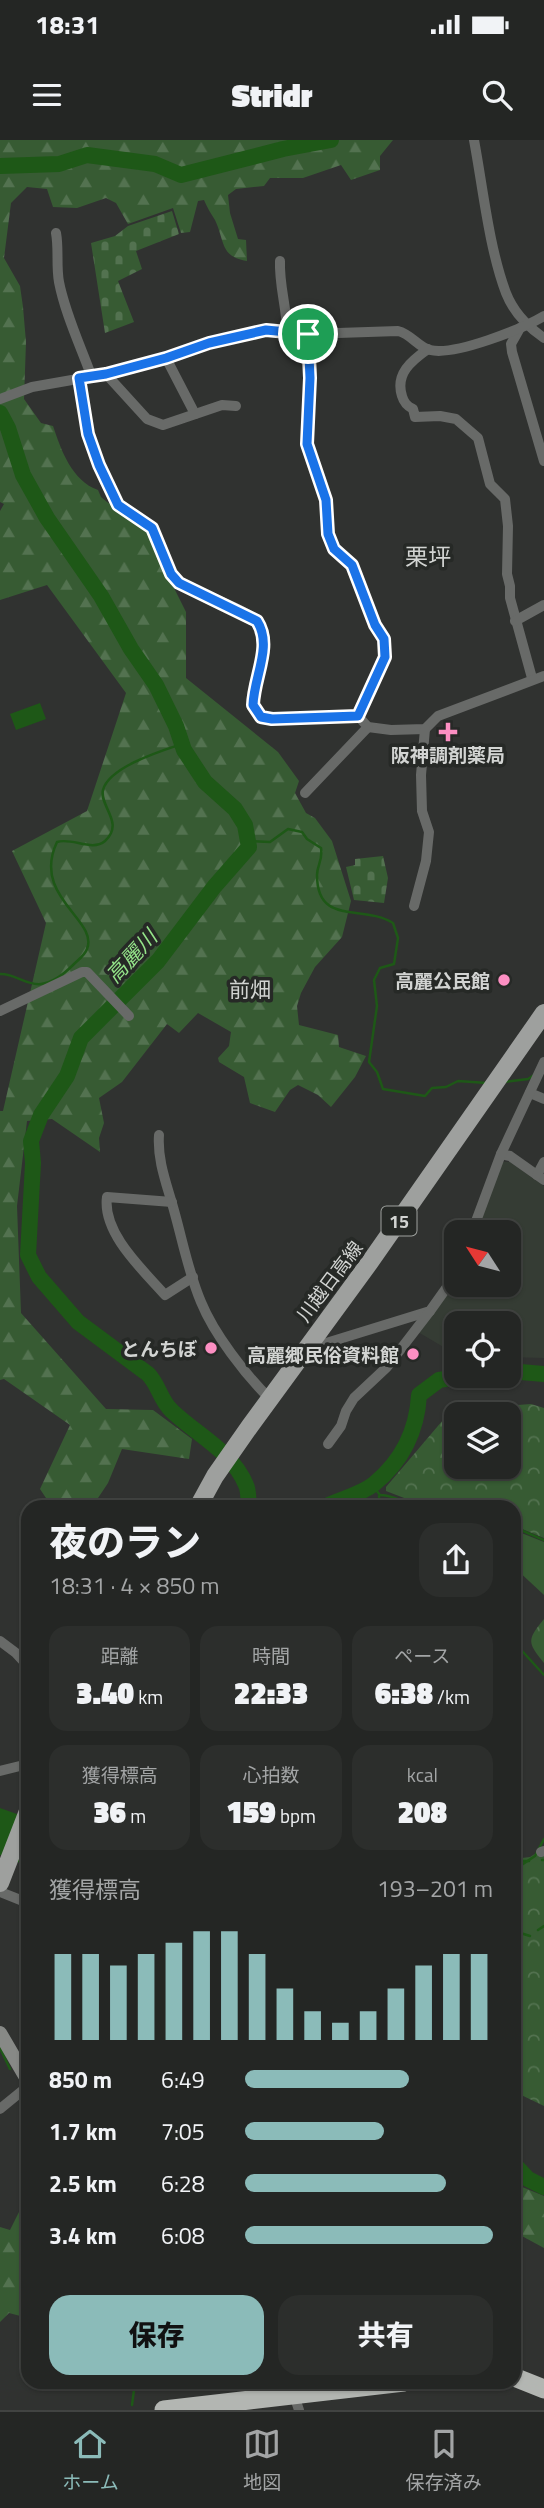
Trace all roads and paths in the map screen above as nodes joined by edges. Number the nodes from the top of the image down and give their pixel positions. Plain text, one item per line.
1 (474, 140) edge
2 (56, 233) dead end
3 (280, 261) dead end
4 (544, 316) edge
5 (524, 326) junction
6 (287, 332) junction
7 (308, 334) junction
8 (544, 338) edge
9 (428, 349) junction
10 (166, 358) junction
11 (106, 374) junction
12 (90, 375) junction
13 (79, 378) junction
14 (0, 399) edge
15 (236, 406) dead end
16 (195, 414) junction
17 (544, 461) edge
18 (544, 605) edge
19 (515, 621) junction
20 (538, 677) edge
21 (358, 716) junction
22 (368, 727) junction
23 (425, 729) junction
24 (305, 793) dead end
25 (414, 906) dead end
26 (0, 1011) edge
27 (544, 1013) edge
28 (129, 1016) dead end
29 (544, 1062) edge
30 (530, 1093) junction
31 (544, 1099) edge
32 (159, 1135) dead end
33 (500, 1154) junction
34 (544, 1161) edge
35 (540, 1178) edge
36 (172, 1202) junction
37 (476, 1220) edge
38 (193, 1277) junction
39 (444, 1291) edge
40 (430, 1311) junction
41 (310, 1342) junction
42 (269, 1398) junction
43 (328, 1444) dead end
44 (202, 1500) edge
45 (0, 1641) edge
46 (21, 1658) edge
47 (21, 1765) edge
48 (0, 1771) edge
49 (21, 1829) edge
50 (0, 1882) edge
51 (0, 1892) edge
52 (21, 1900) edge
53 (0, 2033) edge
54 (21, 2070) edge
55 (21, 2090) edge
56 (0, 2109) edge
57 (521, 2380) edge
58 (349, 2389) edge
59 (544, 2389) edge
60 (294, 2396) edge
61 (164, 2410) edge

1 - 5 street
2 - 12 street
3 - 6 street
4 - 5 street
5 - 8 street
5 - 9 street
5 - 17 street
6 - 7 street
6 - 10 street
7 - 9 street
7 - 21 street
9 - 19 street
10 - 11 street
10 - 16 street
11 - 12 street
11 - 16 street
12 - 13 street
13 - 14 street
13 - 21 street
15 - 16 street
18 - 19 street
19 - 20 street
20 - 23 street
21 - 22 street
22 - 23 street
22 - 24 street
23 - 25 street
26 - 28 street
27 - 41 main road, 川越日高線 / 15
29 - 30 street
30 - 31 street
30 - 33 street
32 - 36 street
33 - 35 street
33 - 37 street
34 - 35 street
36 - 38 street
36 - 38 street
38 - 42 street
39 - 40 street
40 - 41 street
40 - 43 street
41 - 42 main road, 川越日高線 / 15
42 - 44 main road, 川越日高線 / 15
45 - 46 street
47 - 48 street
49 - 50 main road
51 - 52 street
53 - 54 street
55 - 56 street
57 - 59 highway
58 - 60 highway
60 - 61 highway

